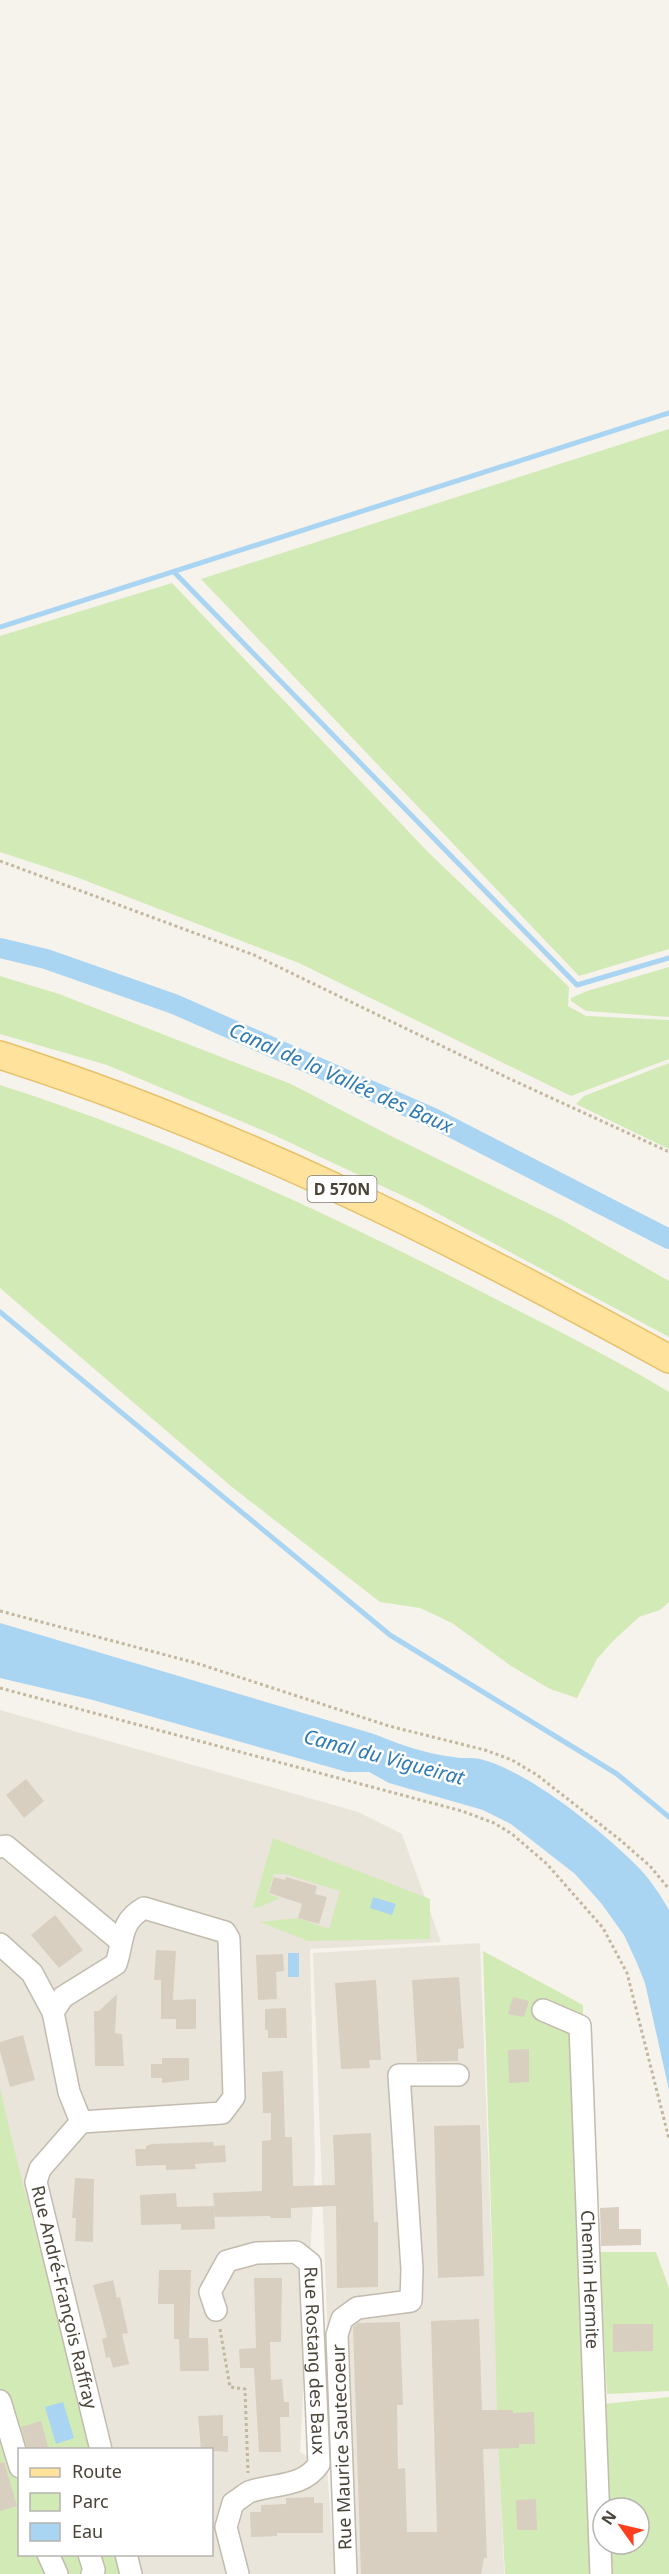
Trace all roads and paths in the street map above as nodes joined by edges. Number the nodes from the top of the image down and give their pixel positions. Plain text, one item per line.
1 (0, 861) edge
2 (0, 1055) edge
3 (669, 1152) edge
4 (669, 1359) edge
5 (0, 1611) edge
6 (0, 1688) edge
7 (0, 1847) edge
8 (669, 1889) edge
9 (120, 1941) junction
10 (0, 1944) edge
11 (543, 2010) dead end
12 (53, 2012) junction
13 (459, 2075) dead end
14 (81, 2122) junction
15 (669, 2139) edge
16 (216, 2310) joint
17 (0, 2401) edge
18 (101, 2448) edge
19 (18, 2460) edge
20 (249, 2492) junction
21 (49, 2556) edge
22 (90, 2556) edge
23 (126, 2556) edge
24 (57, 2574) edge
25 (92, 2574) edge
26 (131, 2574) edge
27 (238, 2574) edge
28 (346, 2574) edge
29 (601, 2574) edge

1 - 3 path
2 - 4 main road, D 570N
5 - 8 path
6 - 15 path
7 - 9 street
9 - 12 street
9 - 14 street
10 - 12 street
11 - 29 street, Chemin Hermite
12 - 14 street
13 - 28 street, Rue Maurice Sautecoeur
14 - 18 street, Rue André-François Raffray
16 - 20 path
16 - 20 street, Rue Rostang des Baux
17 - 19 street
20 - 27 street
21 - 24 street
22 - 25 street
23 - 26 street

